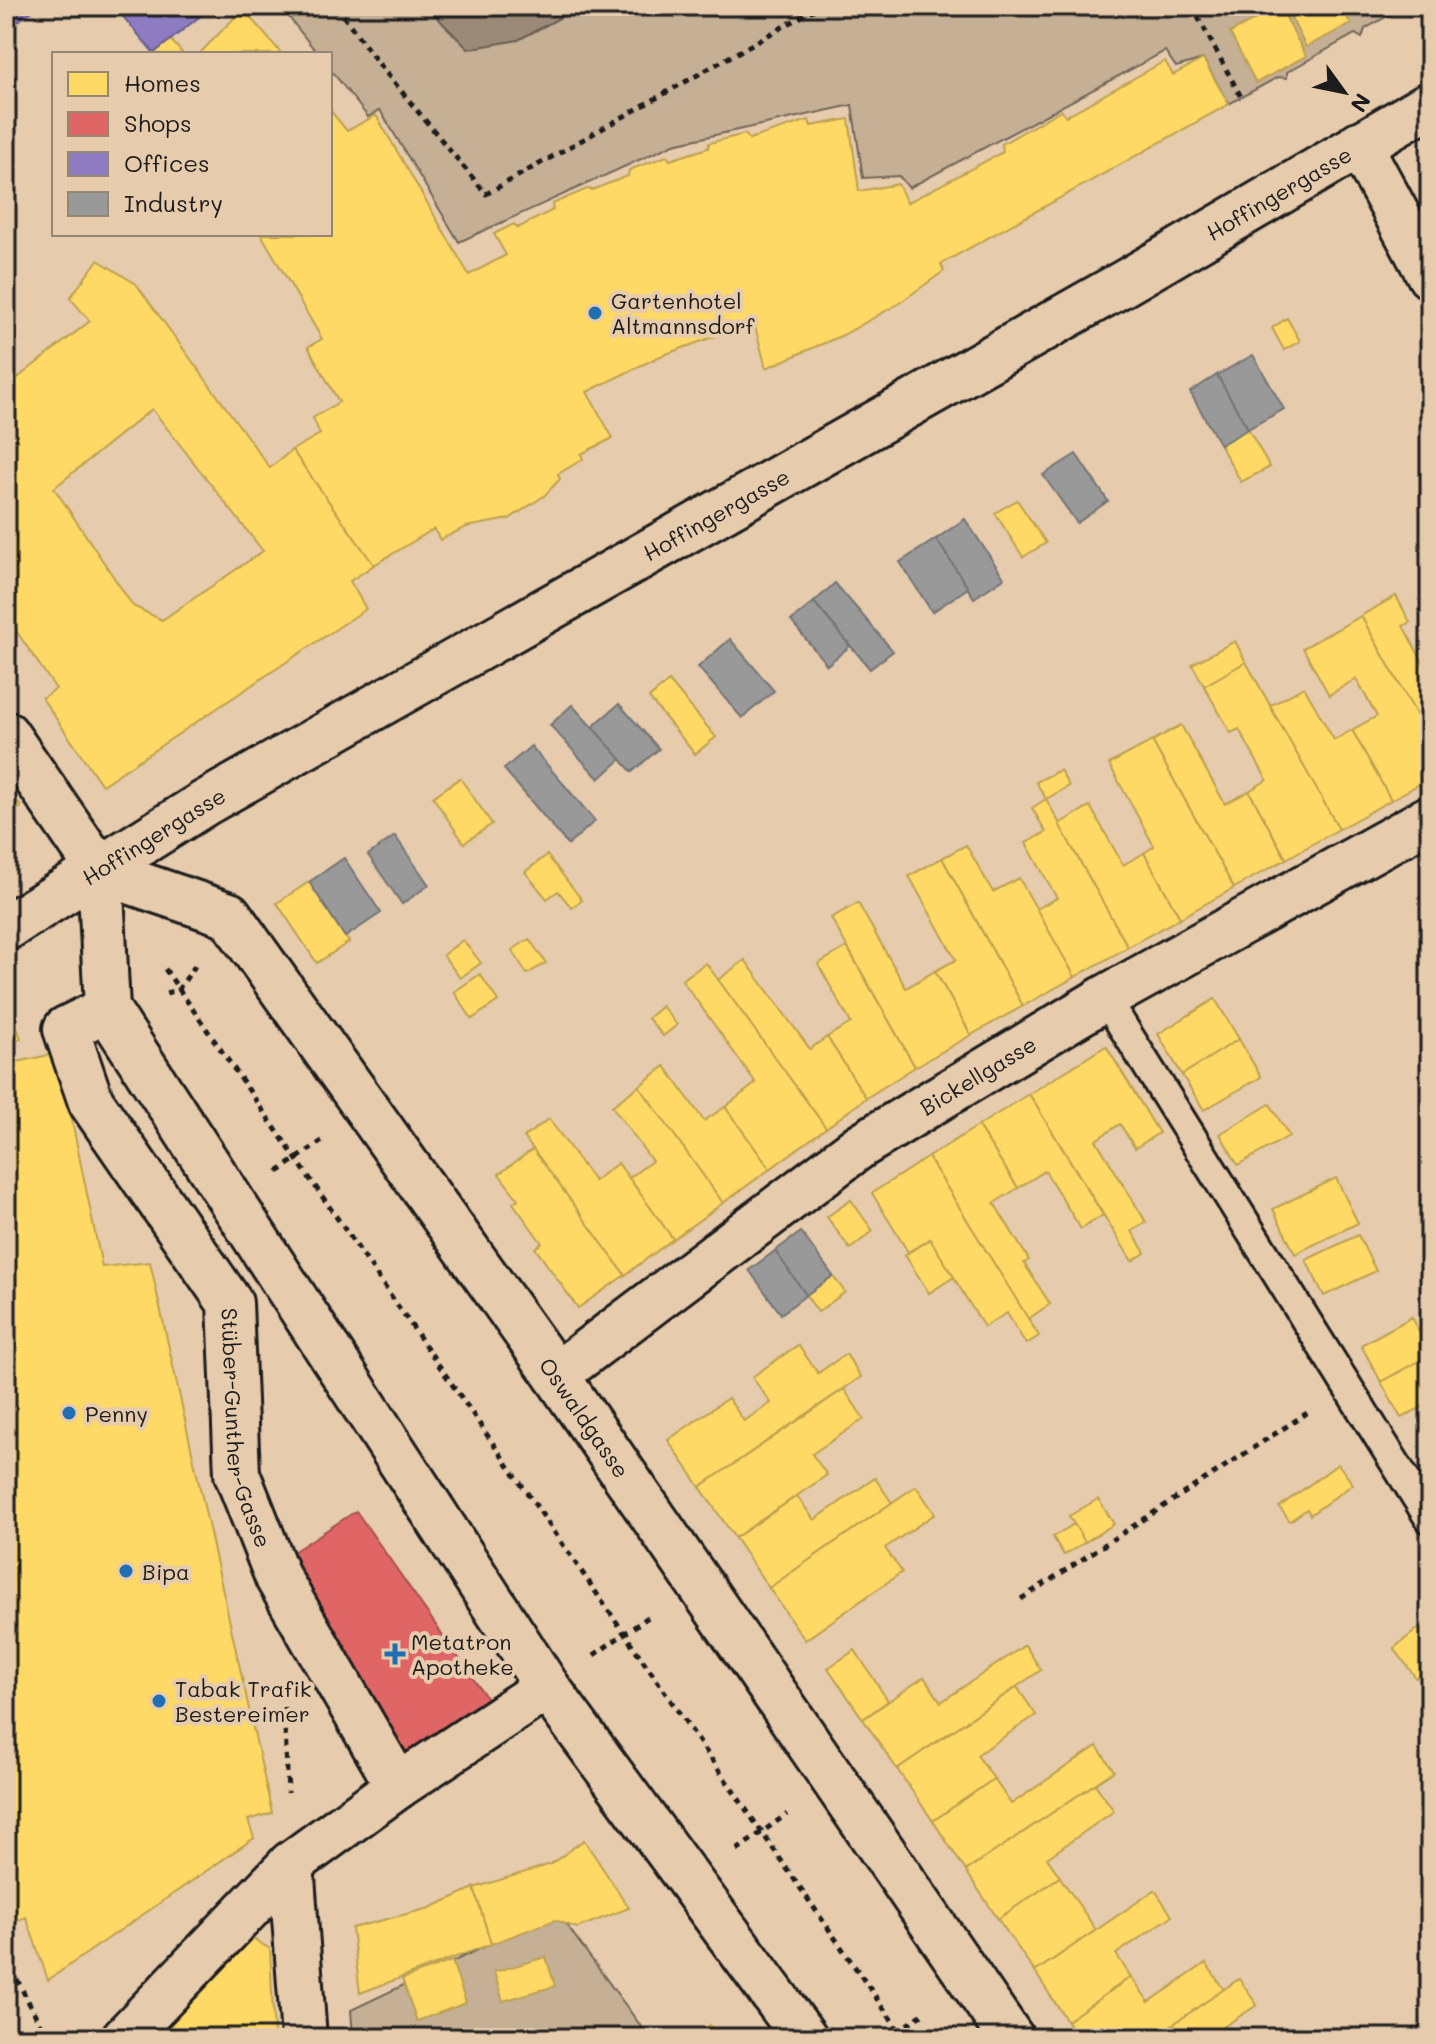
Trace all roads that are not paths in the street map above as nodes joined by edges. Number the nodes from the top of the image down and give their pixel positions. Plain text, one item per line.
1 (1430, 104) edge
2 (1359, 144) junction
3 (1430, 276) edge
4 (6, 734) edge
5 (1430, 818) edge
6 (100, 871) junction
7 (6, 928) edge
8 (1105, 998) junction
9 (107, 1009) junction
10 (556, 1375) junction
11 (1430, 1519) edge
12 (547, 1687) junction
13 (398, 1786) junction
14 (291, 1864) junction
15 (124, 2038) edge
16 (304, 2038) edge
17 (805, 2038) edge
18 (1011, 2038) edge

1 - 2 street, Hoffingergasse
2 - 3 street
2 - 6 street, Hoffingergasse
4 - 6 street
5 - 8 street, Bickellgasse
6 - 7 street, Hoffingergasse
6 - 9 street
6 - 10 street, Oswaldgasse
8 - 10 street, Bickellgasse
8 - 11 lane
9 - 12 street
9 - 13 street, Stüber-Gunther-Gasse
10 - 18 street, Oswaldgasse
12 - 13 street
12 - 17 street
13 - 14 street
14 - 15 street
14 - 16 street

